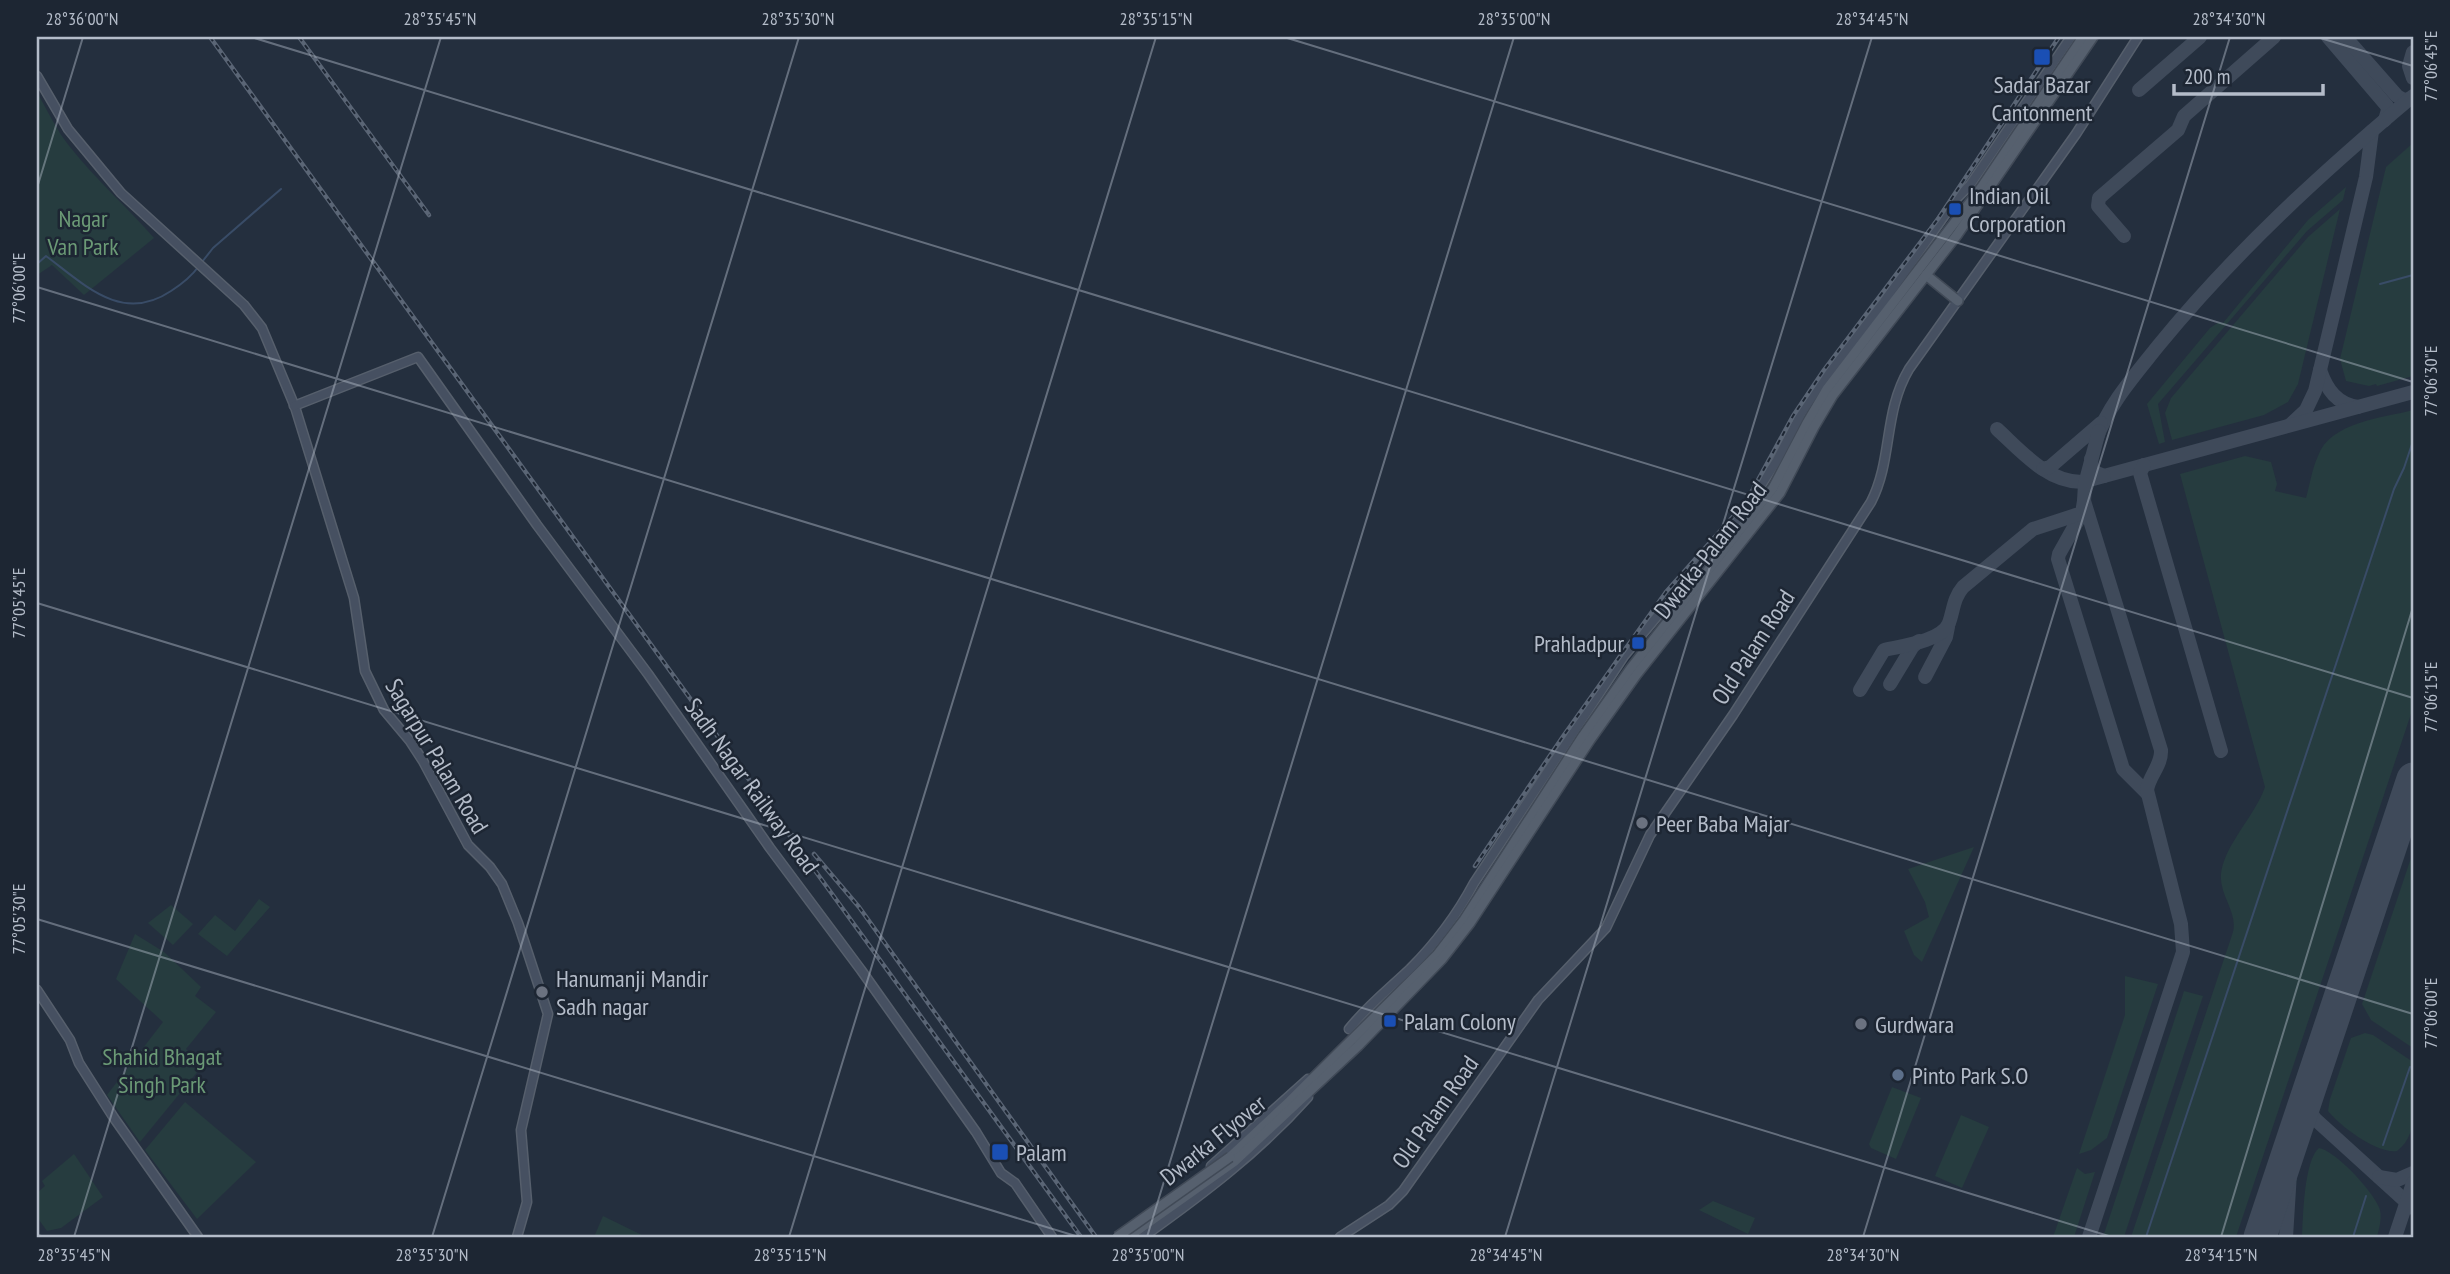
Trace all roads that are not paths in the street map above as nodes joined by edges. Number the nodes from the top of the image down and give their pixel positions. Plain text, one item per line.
1 (2071, 37) edge
2 (2083, 37) edge
3 (2093, 37) edge
4 (2138, 37) edge
5 (37, 76) edge
6 (1926, 275) junction
7 (1958, 301) junction
8 (294, 406) junction
9 (37, 990) edge
10 (1349, 1029) dead end
11 (1330, 1067) junction
12 (1312, 1084) junction
13 (198, 1237) edge
14 (517, 1237) edge
15 (1052, 1237) edge
16 (1119, 1237) edge
17 (1128, 1237) edge
18 (1143, 1237) edge
19 (1340, 1237) edge

1 - 10 street
2 - 11 main road, Dwarka-Palam Road
3 - 6 main road, Dwarka-Palam Road
4 - 7 street, Old Palam Road
5 - 8 street, Sagarpur Palam Road
6 - 7 main road
6 - 11 main road, Dwarka-Palam Road
7 - 19 street, Old Palam Road
8 - 14 street, Sagarpur Palam Road
8 - 15 street, Sadh Nagar Railway Road
9 - 13 street
11 - 12 main road, Dwarka Flyover
11 - 16 street
11 - 18 street
12 - 16 main road, Dwarka Flyover, bridge
12 - 17 main road, Dwarka Flyover

